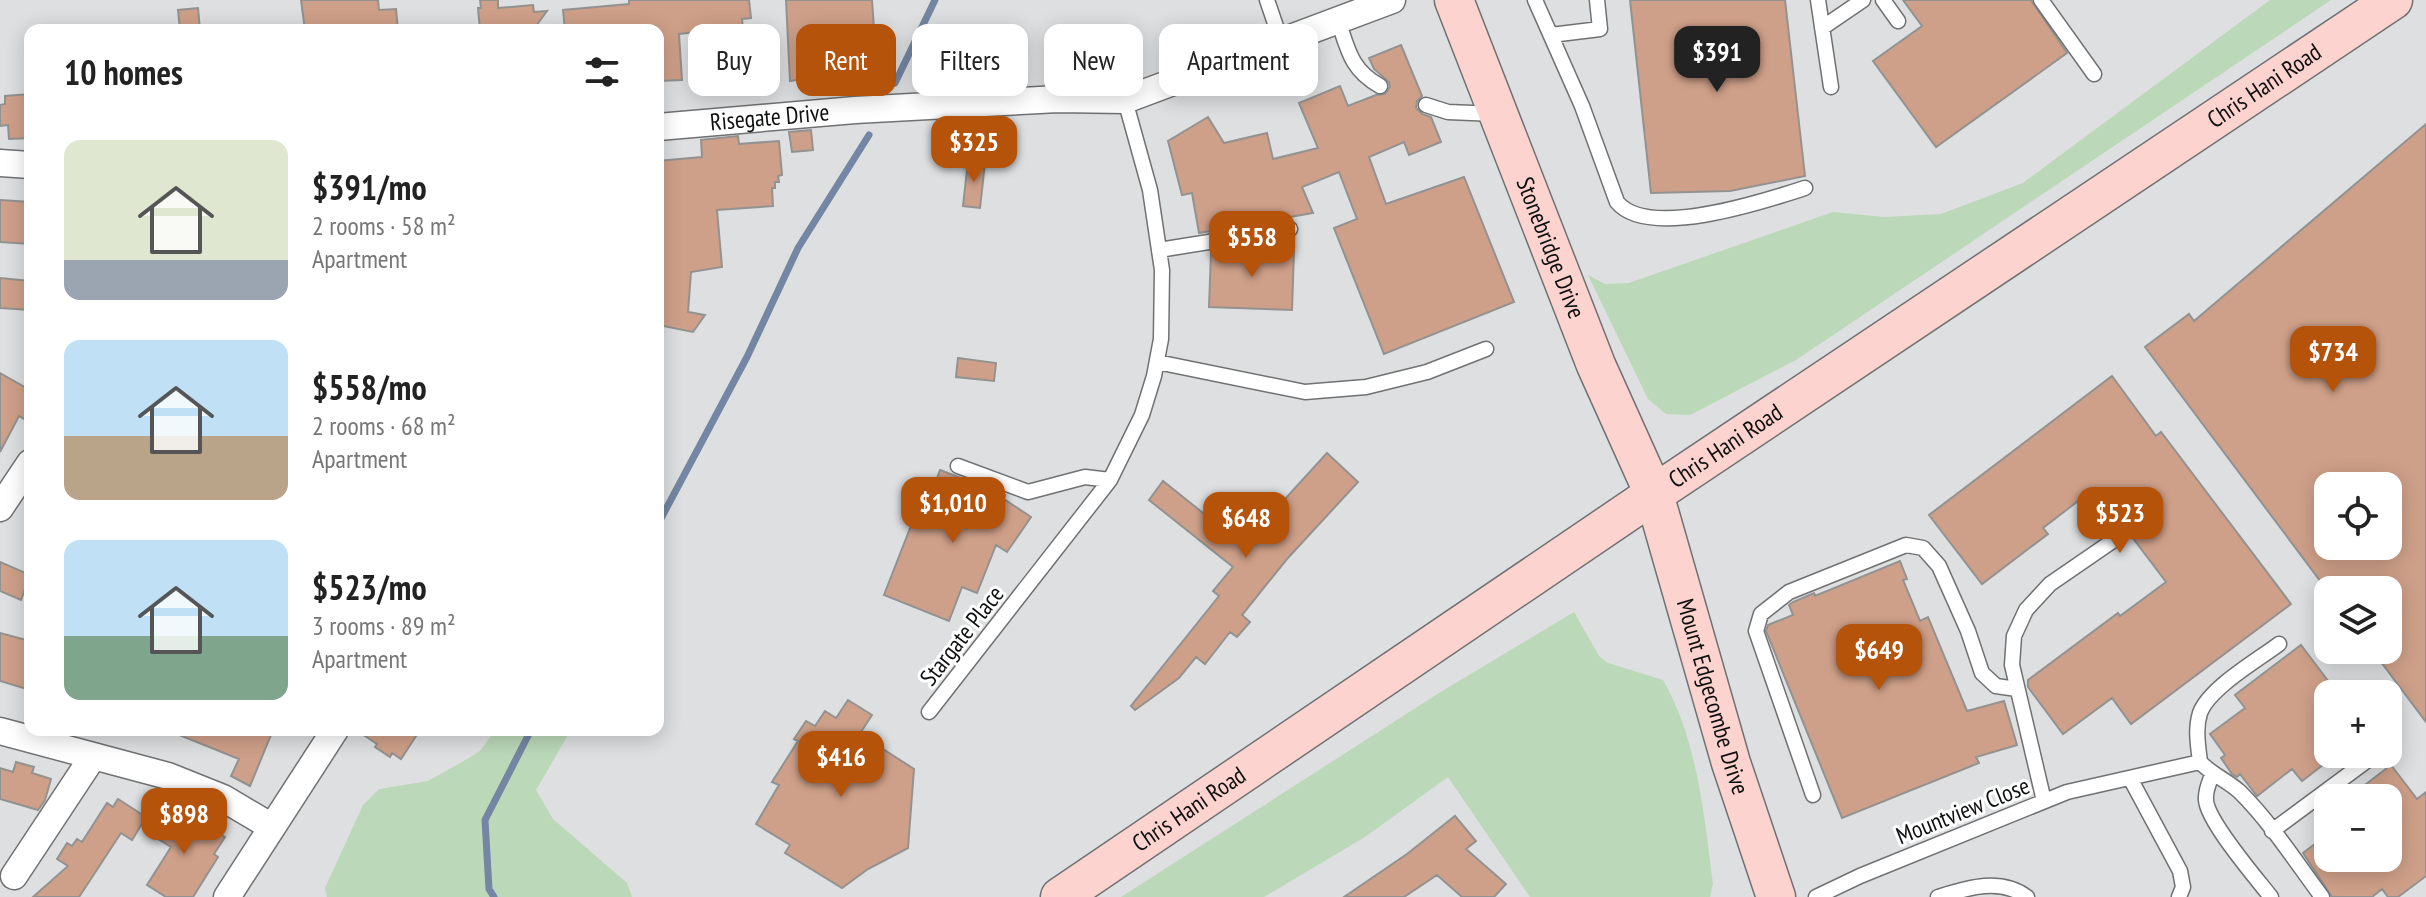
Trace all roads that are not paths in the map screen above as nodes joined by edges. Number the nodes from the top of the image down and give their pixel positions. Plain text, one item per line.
1 (1267, 0) edge
2 (1392, 0) edge
3 (1454, 0) edge
4 (1535, 0) edge
5 (1597, 0) edge
6 (1818, 0) edge
7 (1863, 0) edge
8 (1883, 0) edge
9 (2041, 0) edge
10 (2393, 0) edge
11 (1338, 20) junction
12 (1898, 21) dead end
13 (1275, 24) edge
14 (1318, 27) edge
15 (1822, 28) junction
16 (1551, 35) junction
17 (2094, 74) dead end
18 (1380, 86) dead end
19 (1159, 87) edge
20 (1831, 87) dead end
21 (1125, 100) junction
22 (1426, 105) dead end
23 (1496, 114) junction
24 (664, 126) edge
25 (0, 163) edge
26 (24, 165) edge
27 (1805, 188) dead end
28 (1290, 229) dead end
29 (1159, 250) junction
30 (1486, 349) dead end
31 (1157, 362) junction
32 (958, 466) dead end
33 (24, 472) edge
34 (1110, 480) junction
35 (1654, 494) junction
36 (0, 508) edge
37 (2114, 540) dead end
38 (2279, 644) dead end
39 (2017, 689) junction
40 (929, 712) dead end
41 (0, 731) edge
42 (331, 736) edge
43 (92, 758) junction
44 (2200, 762) junction
45 (2357, 768) edge
46 (2212, 775) junction
47 (2130, 778) junction
48 (1813, 795) dead end
49 (2044, 801) junction
50 (272, 827) junction
51 (2272, 831) junction
52 (14, 876) dead end
53 (227, 897) edge
54 (1060, 897) edge
55 (1776, 897) edge
56 (1816, 897) edge
57 (1938, 897) edge
58 (2027, 897) edge
59 (2179, 897) edge
60 (2271, 897) edge
61 (2322, 897) edge

1 - 13 lane
2 - 11 street, Risegate Drive
3 - 23 main road, Stonebridge Drive
4 - 16 lane
5 - 16 lane
6 - 15 lane
7 - 15 lane
8 - 12 lane
9 - 17 lane
10 - 35 main road, Chris Hani Road
11 - 14 street, Risegate Drive
11 - 18 lane
15 - 20 lane
16 - 27 lane
19 - 21 street, Risegate Drive
21 - 24 street, Risegate Drive
21 - 29 lane, Stargate Place
22 - 23 lane
23 - 35 main road, Stonebridge Drive
25 - 26 street
28 - 29 lane
29 - 31 lane, Stargate Place
30 - 31 lane
31 - 34 lane, Stargate Place
32 - 34 lane
33 - 36 street
34 - 40 lane, Stargate Place
35 - 54 main road, Chris Hani Road
35 - 55 main road, Mount Edgecombe Drive
37 - 39 lane
38 - 44 lane
39 - 48 lane
39 - 49 lane
41 - 43 street
42 - 50 street
43 - 50 street
43 - 52 street
44 - 46 lane
44 - 47 lane, Mountview Close
45 - 51 lane
46 - 51 lane
46 - 60 lane
47 - 49 lane, Mountview Close
47 - 59 lane
49 - 56 lane, Mountview Close
50 - 53 street
51 - 61 lane
57 - 58 lane

